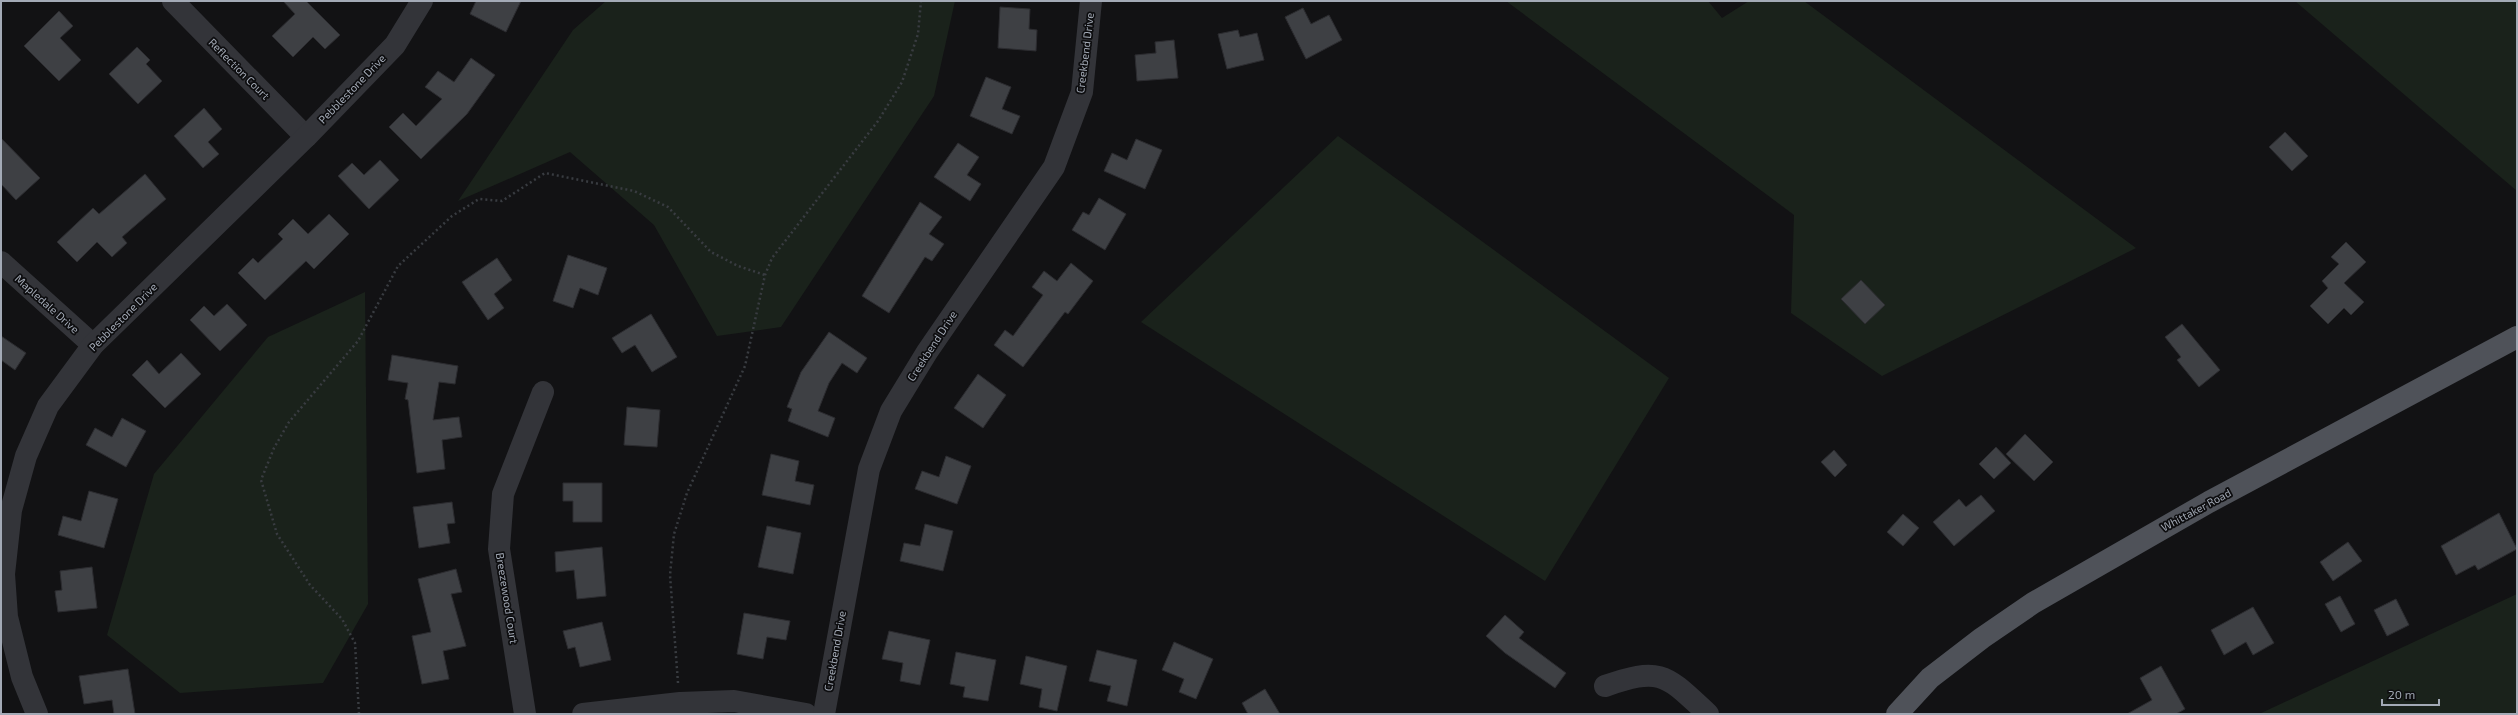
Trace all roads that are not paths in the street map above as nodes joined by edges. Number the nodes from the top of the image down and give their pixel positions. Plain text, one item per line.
1 (172, 1) edge
2 (422, 1) edge
3 (1091, 1) edge
4 (306, 137) junction
5 (1, 262) edge
6 (2517, 337) edge
7 (93, 345) junction
8 (543, 392) dead end
9 (2, 574) edge
10 (1605, 686) dead end
11 (37, 714) edge
12 (525, 714) edge
13 (583, 714) edge
14 (806, 714) edge
15 (824, 714) edge
16 (1708, 714) edge
17 (1897, 714) edge

1 - 4 street, Reflection Court
2 - 4 street, Pebblestone Drive
3 - 15 street, Creekbend Drive
4 - 7 street, Pebblestone Drive
5 - 7 street, Mapledale Drive
6 - 17 main road, Whittaker Road
7 - 9 street, Pebblestone Drive
8 - 12 street, Breezewood Court
9 - 11 street, Pebblestone Drive
10 - 16 street
13 - 14 street

